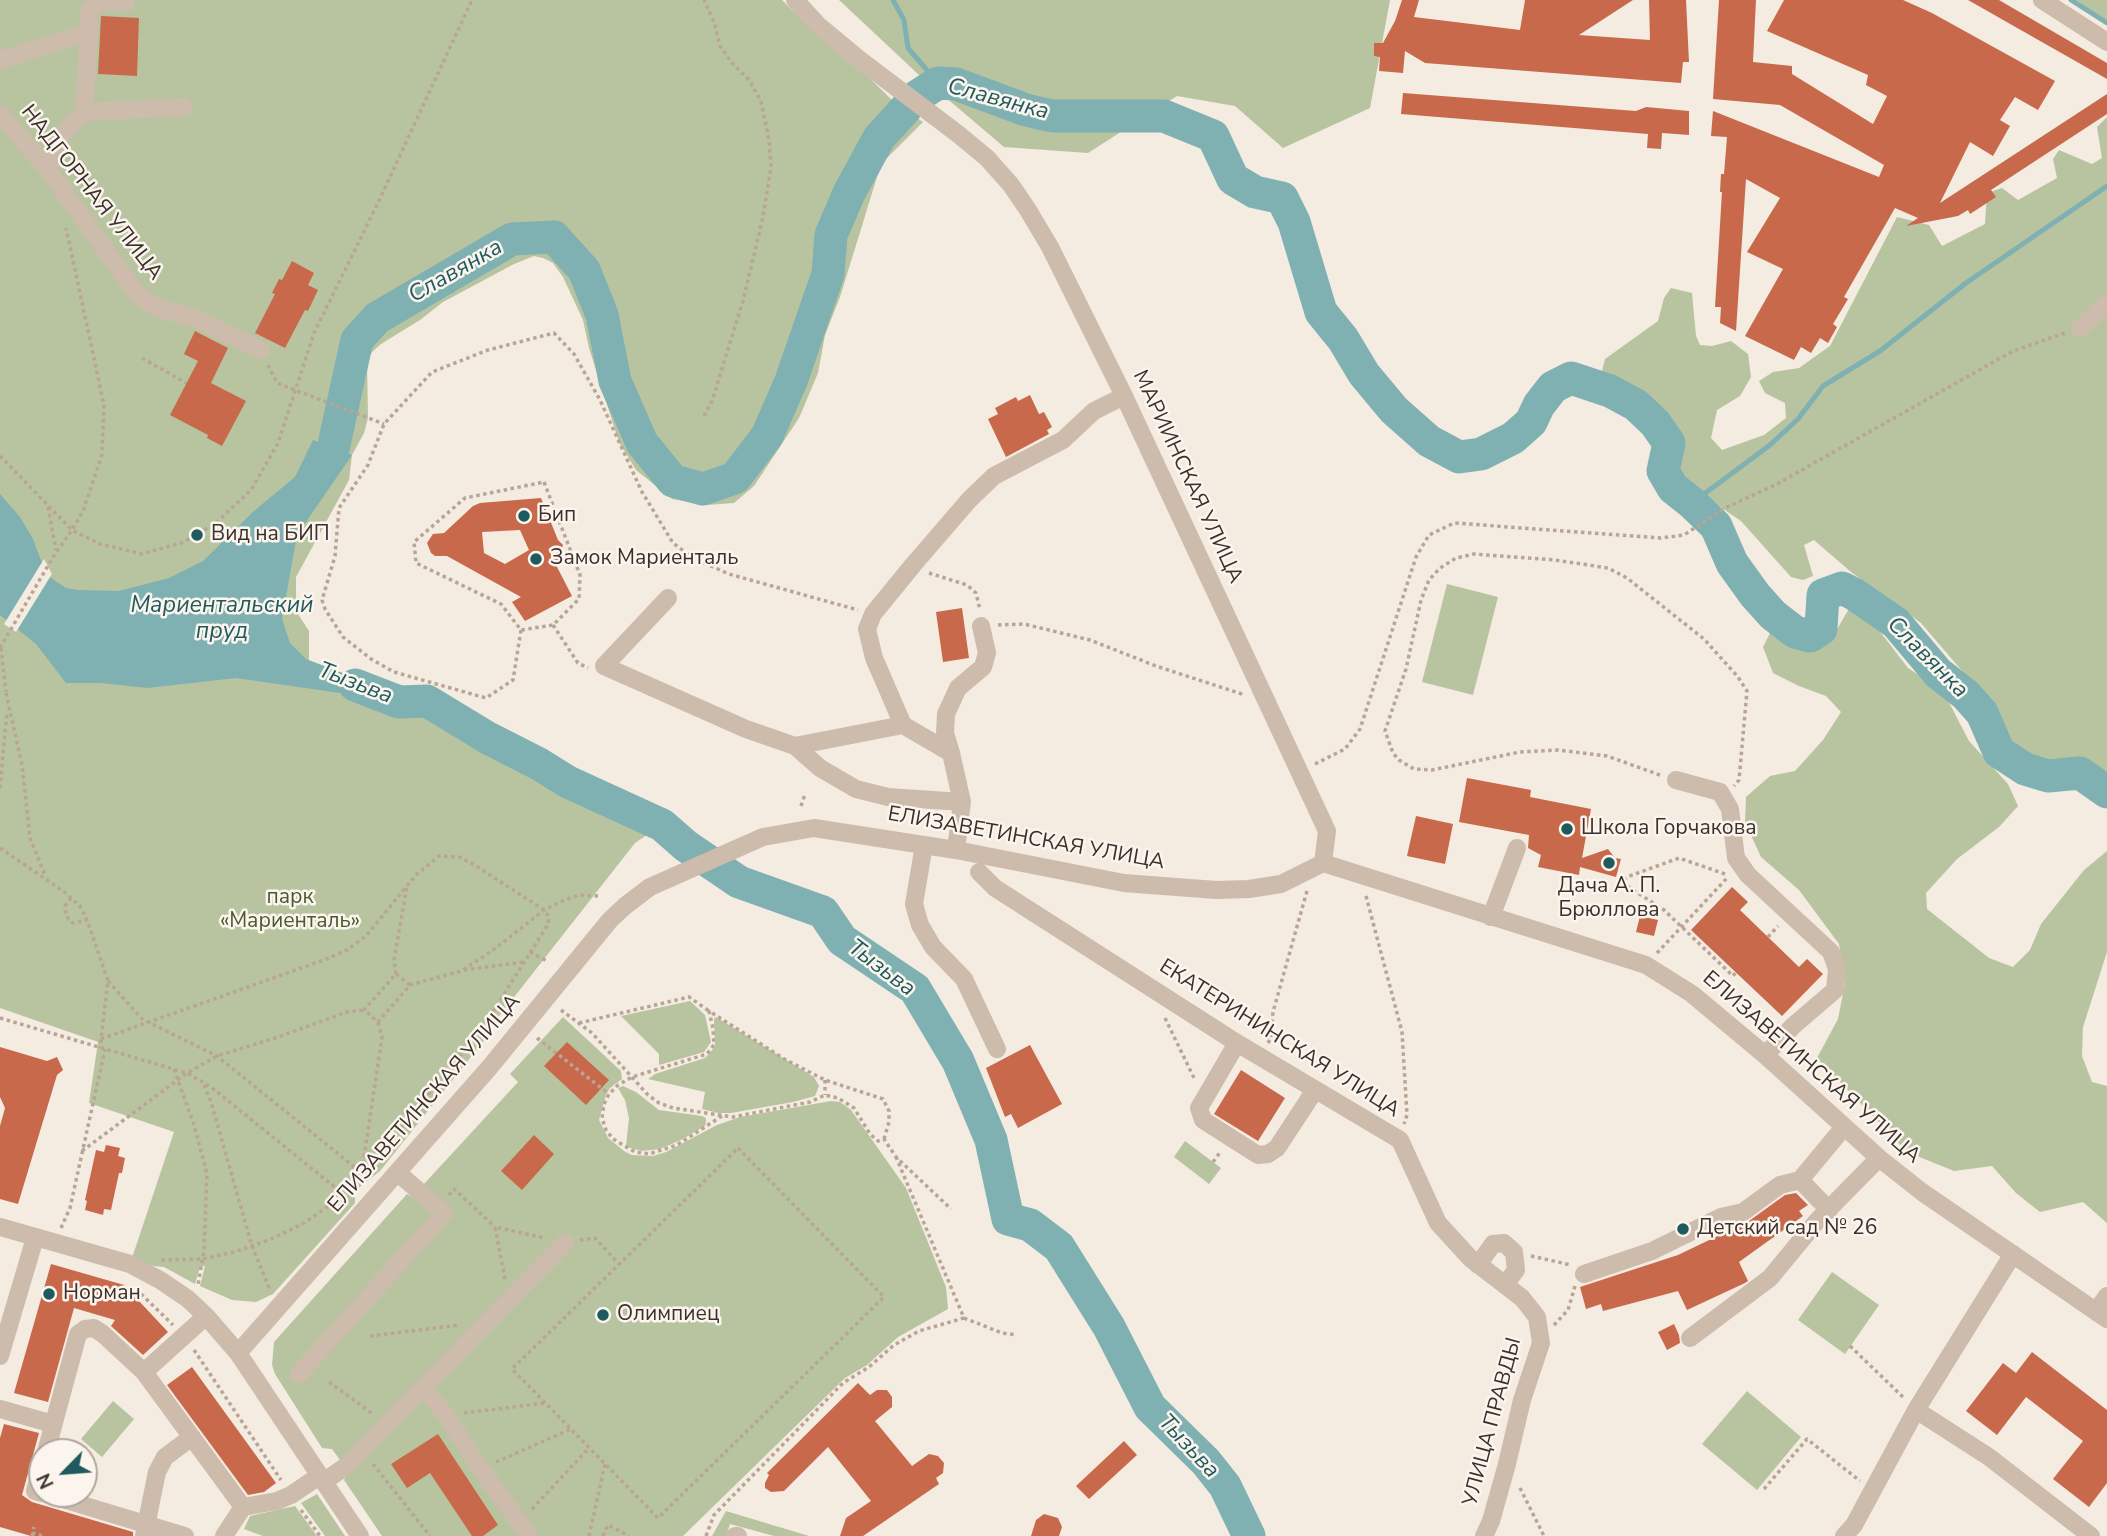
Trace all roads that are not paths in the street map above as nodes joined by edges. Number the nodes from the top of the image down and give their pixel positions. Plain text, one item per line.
1 (795, 0) edge
2 (2042, 0) edge
3 (126, 3) dead end
4 (89, 32) junction
5 (2107, 42) edge
6 (0, 61) edge
7 (184, 107) dead end
8 (84, 112) junction
9 (0, 114) edge
10 (48, 170) junction
11 (2107, 303) edge
12 (2080, 328) road end
13 (261, 350) road end
14 (1124, 396) junction
15 (668, 598) dead end
16 (981, 626) road end
17 (903, 725) junction
18 (794, 746) junction
19 (951, 753) junction
20 (1676, 780) road end
21 (962, 802) junction
22 (924, 845) junction
23 (1517, 848) dead end
24 (956, 850) junction
25 (1316, 867) junction
26 (979, 873) dead end
27 (1491, 917) junction
28 (1237, 1043) junction
29 (997, 1049) dead end
30 (1765, 1055) junction
31 (1315, 1090) junction
32 (1844, 1127) junction
33 (1879, 1158) junction
34 (398, 1173) junction
35 (1800, 1180) junction
36 (1829, 1210) junction
37 (0, 1227) edge
38 (35, 1238) junction
39 (565, 1243) road end
40 (2013, 1254) junction
41 (1478, 1265) junction
42 (1587, 1273) road end
43 (1506, 1285) junction
44 (8, 1301) edge
45 (2104, 1308) edge
46 (200, 1310) junction
47 (1538, 1323) joint
48 (4, 1330) edge
49 (1690, 1338) dead end
50 (238, 1353) junction
51 (0, 1356) edge
52 (144, 1372) junction
53 (299, 1374) dead end
54 (423, 1388) junction
55 (0, 1409) edge
56 (1916, 1410) junction
57 (53, 1424) junction
58 (192, 1437) junction
59 (50, 1438) edge
60 (321, 1478) junction
61 (243, 1507) junction
62 (85, 1508) edge
63 (145, 1530) edge
64 (524, 1530) edge
65 (185, 1536) edge
66 (224, 1536) edge
67 (360, 1536) edge
68 (1484, 1536) edge
69 (1844, 1536) edge
70 (2091, 1536) edge

1 - 14 street, МАРИИНСКАЯ УЛИЦА
2 - 5 street
3 - 4 street
4 - 6 street
4 - 8 street
7 - 8 street
8 - 10 street
9 - 10 street, НАДГОРНАЯ УЛИЦА
10 - 13 street, НАДГОРНАЯ УЛИЦА
11 - 12 street
14 - 17 street
14 - 25 street, МАРИИНСКАЯ УЛИЦА
15 - 18 street
16 - 19 street
17 - 18 street
17 - 19 street
18 - 21 street
19 - 21 street
20 - 30 street
21 - 24 street
22 - 24 street, ЕЛИЗАВЕТИНСКАЯ УЛИЦА
22 - 29 street
22 - 34 street, ЕЛИЗАВЕТИНСКАЯ УЛИЦА
23 - 27 street
24 - 25 street, ЕЛИЗАВЕТИНСКАЯ УЛИЦА
25 - 27 street, ЕЛИЗАВЕТИНСКАЯ УЛИЦА
26 - 28 street, ЕКАТЕРИНИНСКАЯ УЛИЦА
27 - 30 street, ЕЛИЗАВЕТИНСКАЯ УЛИЦА
28 - 31 street, ЕКАТЕРИНИНСКАЯ УЛИЦА
28 - 31 street
30 - 32 street, ЕЛИЗАВЕТИНСКАЯ УЛИЦА
31 - 41 street, ЕКАТЕРИНИНСКАЯ УЛИЦА
32 - 33 street, ЕЛИЗАВЕТИНСКАЯ УЛИЦА
32 - 35 street
33 - 36 street
33 - 40 street, ЕЛИЗАВЕТИНСКАЯ УЛИЦА
34 - 50 street, ЕЛИЗАВЕТИНСКАЯ УЛИЦА
34 - 53 street
35 - 36 street
35 - 42 street
36 - 49 street
37 - 38 street
38 - 44 street
38 - 46 street
39 - 54 street
40 - 45 street, ЕЛИЗАВЕТИНСКАЯ УЛИЦА
40 - 56 street
41 - 43 street, ЕКАТЕРИНИНСКАЯ УЛИЦА
41 - 43 street
43 - 47 street, ЕКАТЕРИНИНСКАЯ УЛИЦА
44 - 48 street
46 - 50 street
46 - 52 street
47 - 68 street, УЛИЦА ПРАВДЫ
48 - 51 street
50 - 60 street
52 - 57 street
52 - 58 street
54 - 60 street
54 - 64 street
55 - 57 street
56 - 69 street
56 - 70 street
57 - 59 street
58 - 61 street
58 - 63 street
60 - 61 street
60 - 67 street
61 - 66 street
62 - 63 street
63 - 65 street

